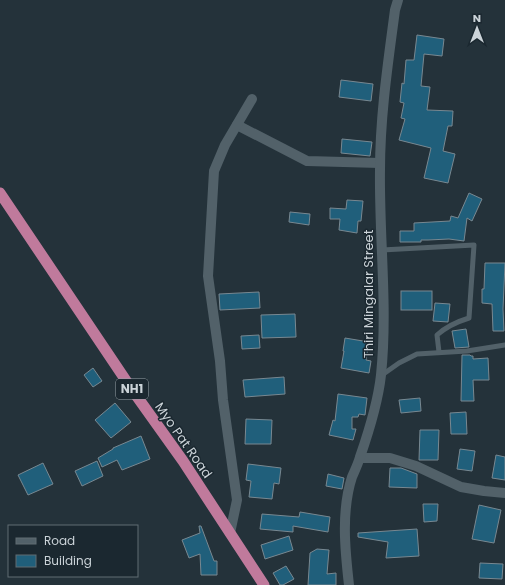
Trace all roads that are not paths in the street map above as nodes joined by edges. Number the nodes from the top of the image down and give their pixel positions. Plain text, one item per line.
1 (398, 0) edge
2 (252, 99) dead end
3 (237, 125) junction
4 (380, 163) junction
5 (0, 193) edge
6 (382, 250) junction
7 (505, 345) edge
8 (440, 352) junction
9 (381, 376) junction
10 (360, 458) junction
11 (505, 493) edge
12 (230, 533) junction
13 (264, 585) edge
14 (349, 585) edge

1 - 4 street, Thiri Mingalar Street
2 - 3 street
3 - 4 street
3 - 12 street
4 - 6 street, Thiri Mingalar Street
5 - 12 highway, Myo Pat Road / NH1
6 - 8 lane
6 - 9 street, Thiri Mingalar Street
7 - 8 lane
8 - 9 lane
9 - 10 street, Thiri Mingalar Street
10 - 11 street
10 - 14 street, Thiri Mingalar Street
12 - 13 highway, Myo Pat Road / NH1

